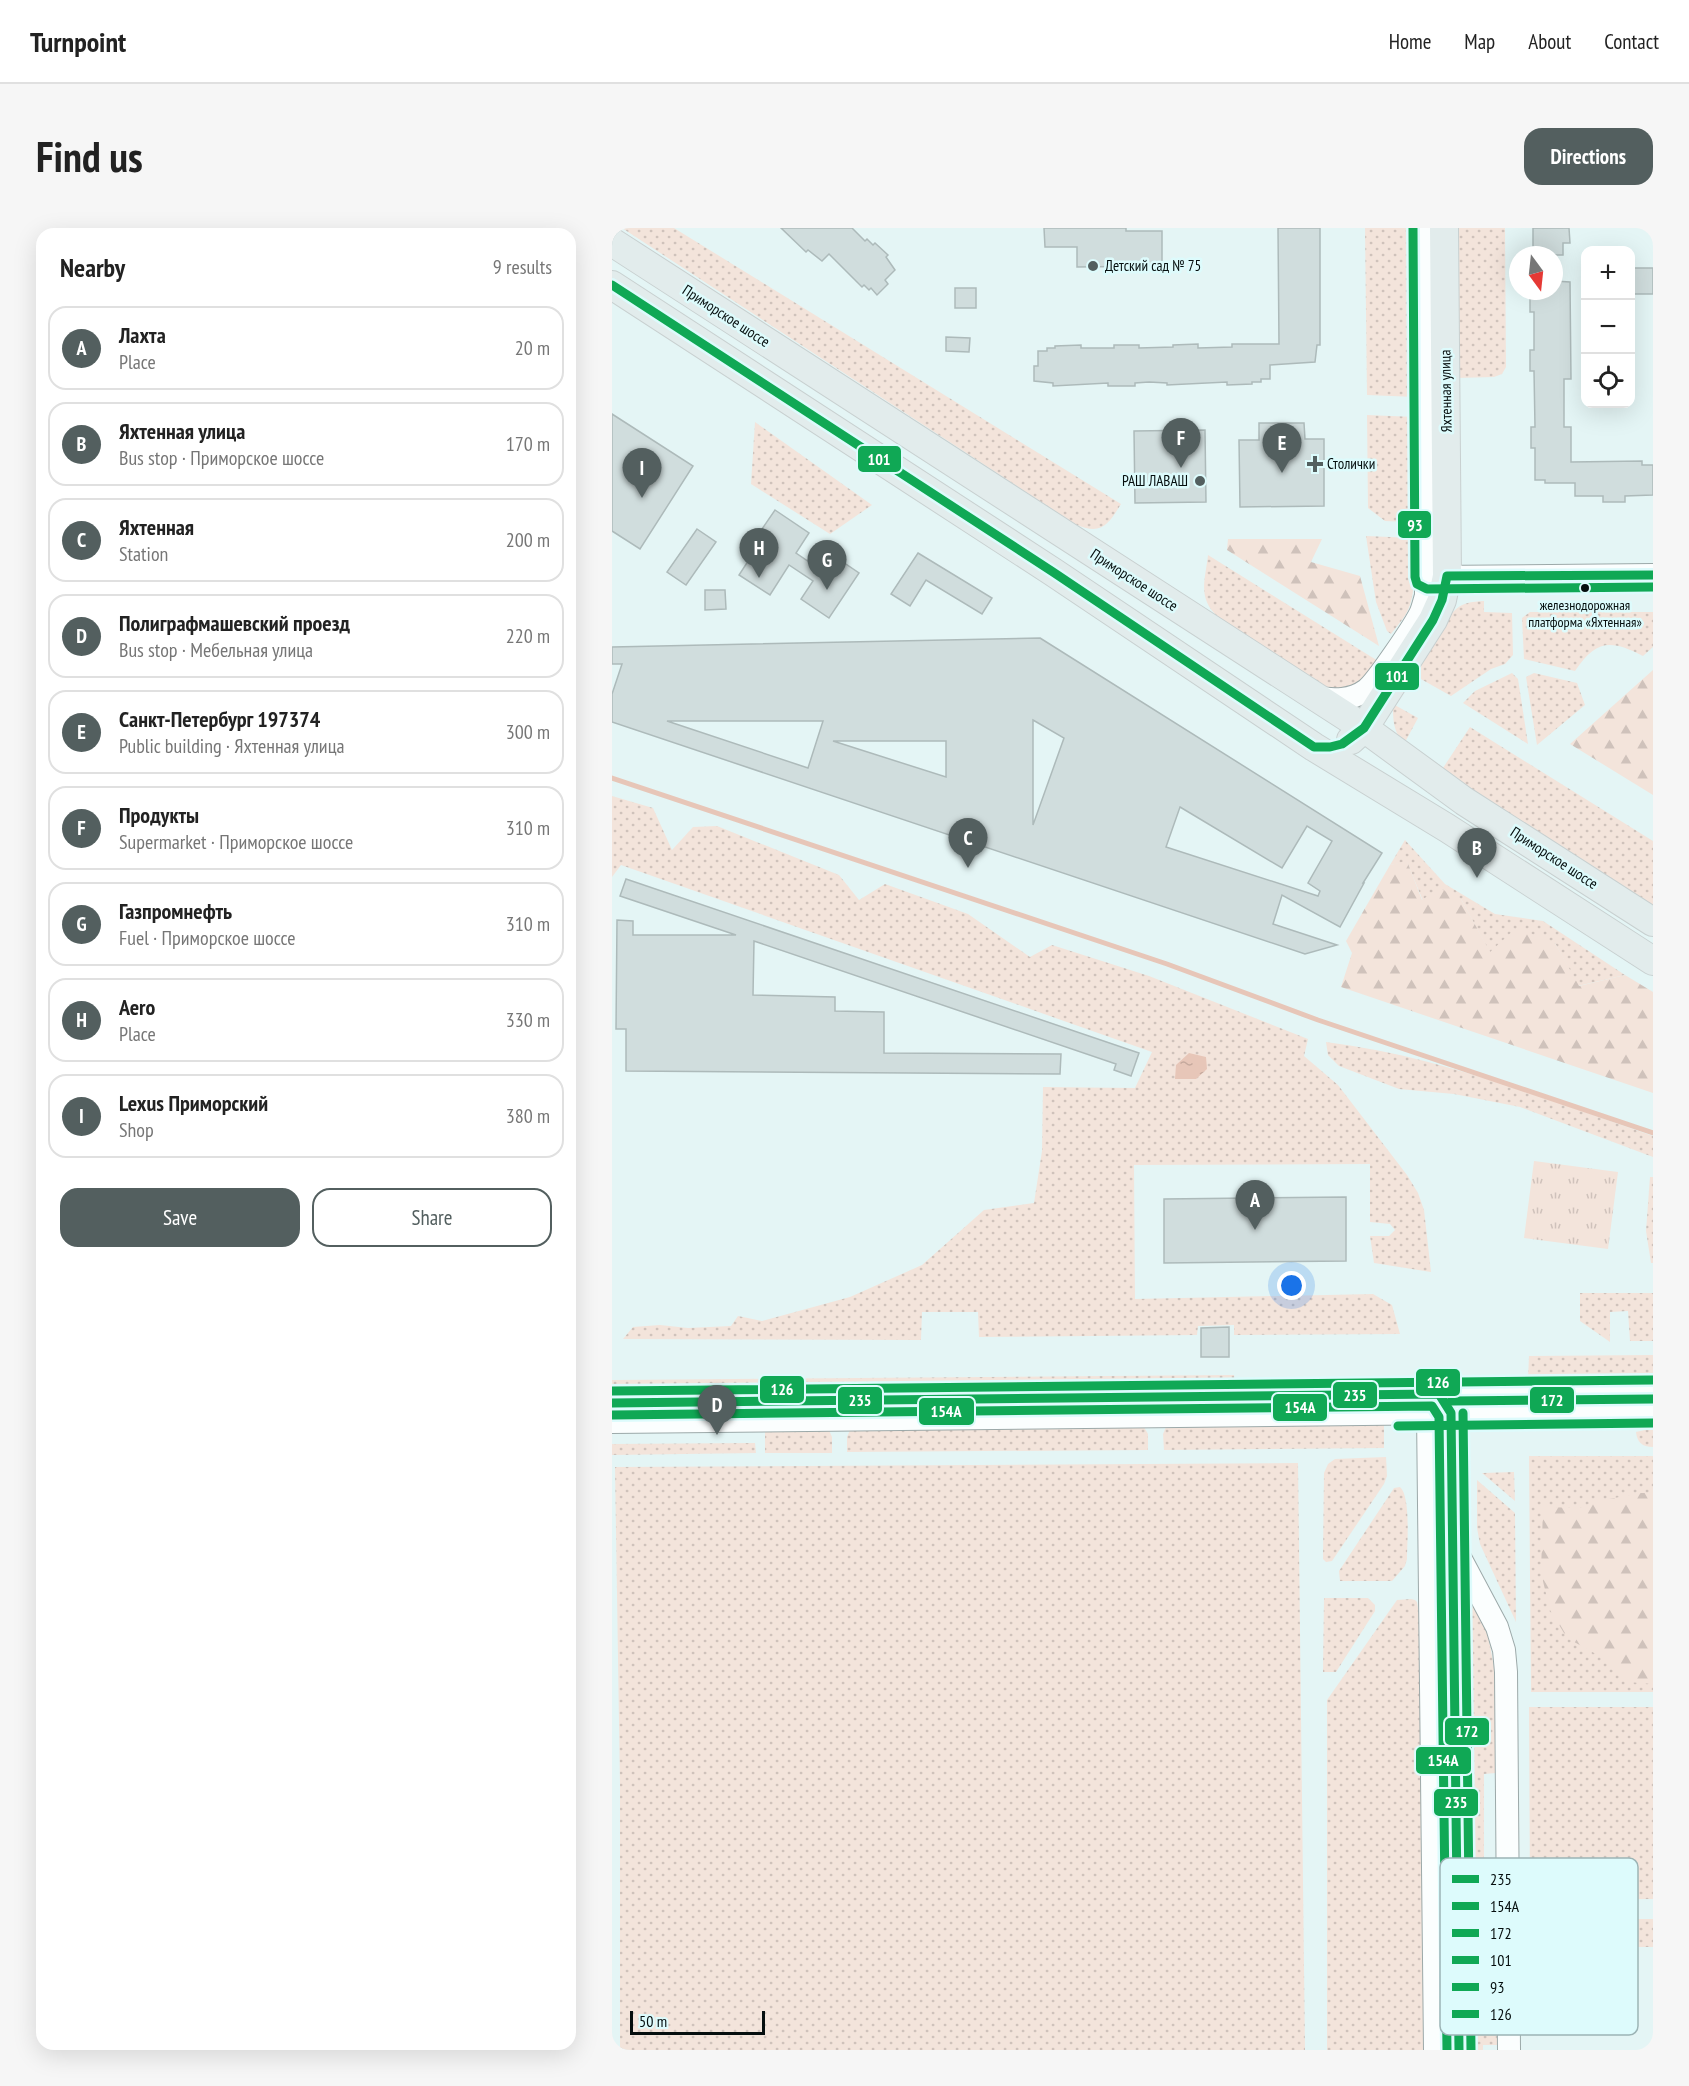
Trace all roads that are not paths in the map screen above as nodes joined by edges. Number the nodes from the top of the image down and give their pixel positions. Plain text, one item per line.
1 (1425, 228) edge
2 (1444, 228) edge
3 (612, 242) edge
4 (612, 285) edge
5 (1653, 575) edge
6 (1437, 577) junction
7 (1317, 698) junction
8 (1364, 728) junction
9 (1314, 747) junction
10 (1653, 922) edge
11 (1653, 961) edge
12 (1653, 1392) edge
13 (612, 1403) edge
14 (1433, 1404) junction
15 (1653, 1412) edge
16 (1451, 1413) junction
17 (612, 1422) edge
18 (1453, 1546) junction
19 (1457, 1858) edge
20 (1507, 1858) edge
21 (1459, 2035) edge
22 (1509, 2035) edge
23 (1435, 2050) edge
24 (1459, 2050) edge
25 (1509, 2050) edge

1 - 6 street, Яхтенная улица
2 - 6 main road, Яхтенная улица
3 - 7 main road, Приморское шоссе
4 - 9 main road
5 - 6 street
6 - 7 street, Яхтенная улица
6 - 8 main road, Яхтенная улица
7 - 8 main road, Приморское шоссе
8 - 9 main road, Яхтенная улица
8 - 10 main road, Приморское шоссе
9 - 11 main road
12 - 14 street
13 - 14 street
14 - 16 street
14 - 17 street
14 - 23 street
15 - 16 street
16 - 18 street
18 - 19 street
18 - 20 street
21 - 24 street
22 - 25 street

